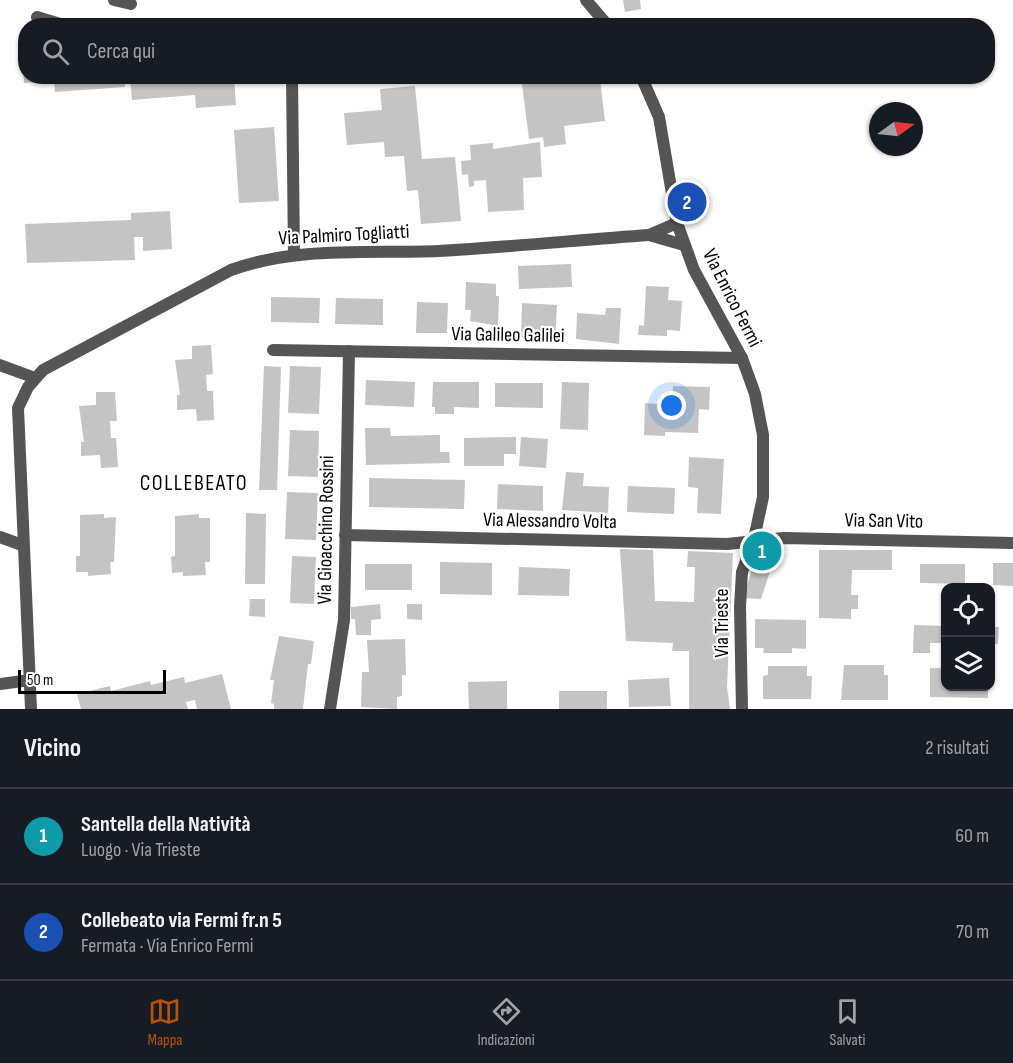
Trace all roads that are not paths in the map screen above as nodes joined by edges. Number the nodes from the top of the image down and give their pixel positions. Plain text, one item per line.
1 (114, 0) edge
2 (586, 0) edge
3 (131, 4) dead end
4 (37, 17) dead end
5 (40, 18) edge
6 (601, 18) edge
7 (292, 84) edge
8 (645, 84) edge
9 (677, 223) junction
10 (649, 235) junction
11 (684, 245) junction
12 (294, 255) junction
13 (273, 350) dead end
14 (349, 351) junction
15 (742, 358) junction
16 (0, 366) edge
17 (35, 378) junction
18 (345, 536) junction
19 (0, 537) edge
20 (754, 540) junction
21 (1013, 543) edge
22 (22, 544) junction
23 (30, 680) junction
24 (0, 684) edge
25 (31, 709) edge
26 (330, 709) edge
27 (742, 709) edge

1 - 3 street
2 - 6 street
4 - 5 street
7 - 12 street
8 - 9 street, Via Enrico Fermi
9 - 10 street, Via Palmiro Togliatti
9 - 11 street, Via Enrico Fermi
10 - 11 street, Via Palmiro Togliatti
10 - 12 street, Via Palmiro Togliatti
11 - 15 street, Via Enrico Fermi
12 - 17 street, Via Palmiro Togliatti
13 - 14 street, Via Galileo Galilei
14 - 15 street, Via Galileo Galilei
14 - 18 street, Via Gioacchino Rossini
15 - 20 street, Via Enrico Fermi
16 - 17 street
17 - 22 street, Via Palmiro Togliatti
18 - 20 street, Via Alessandro Volta
18 - 26 street, Via Gioacchino Rossini
19 - 22 street
20 - 21 street, Via San Vito
20 - 27 street, Via Trieste
22 - 23 street, Via Palmiro Togliatti
23 - 24 street
23 - 25 street, Via Palmiro Togliatti

